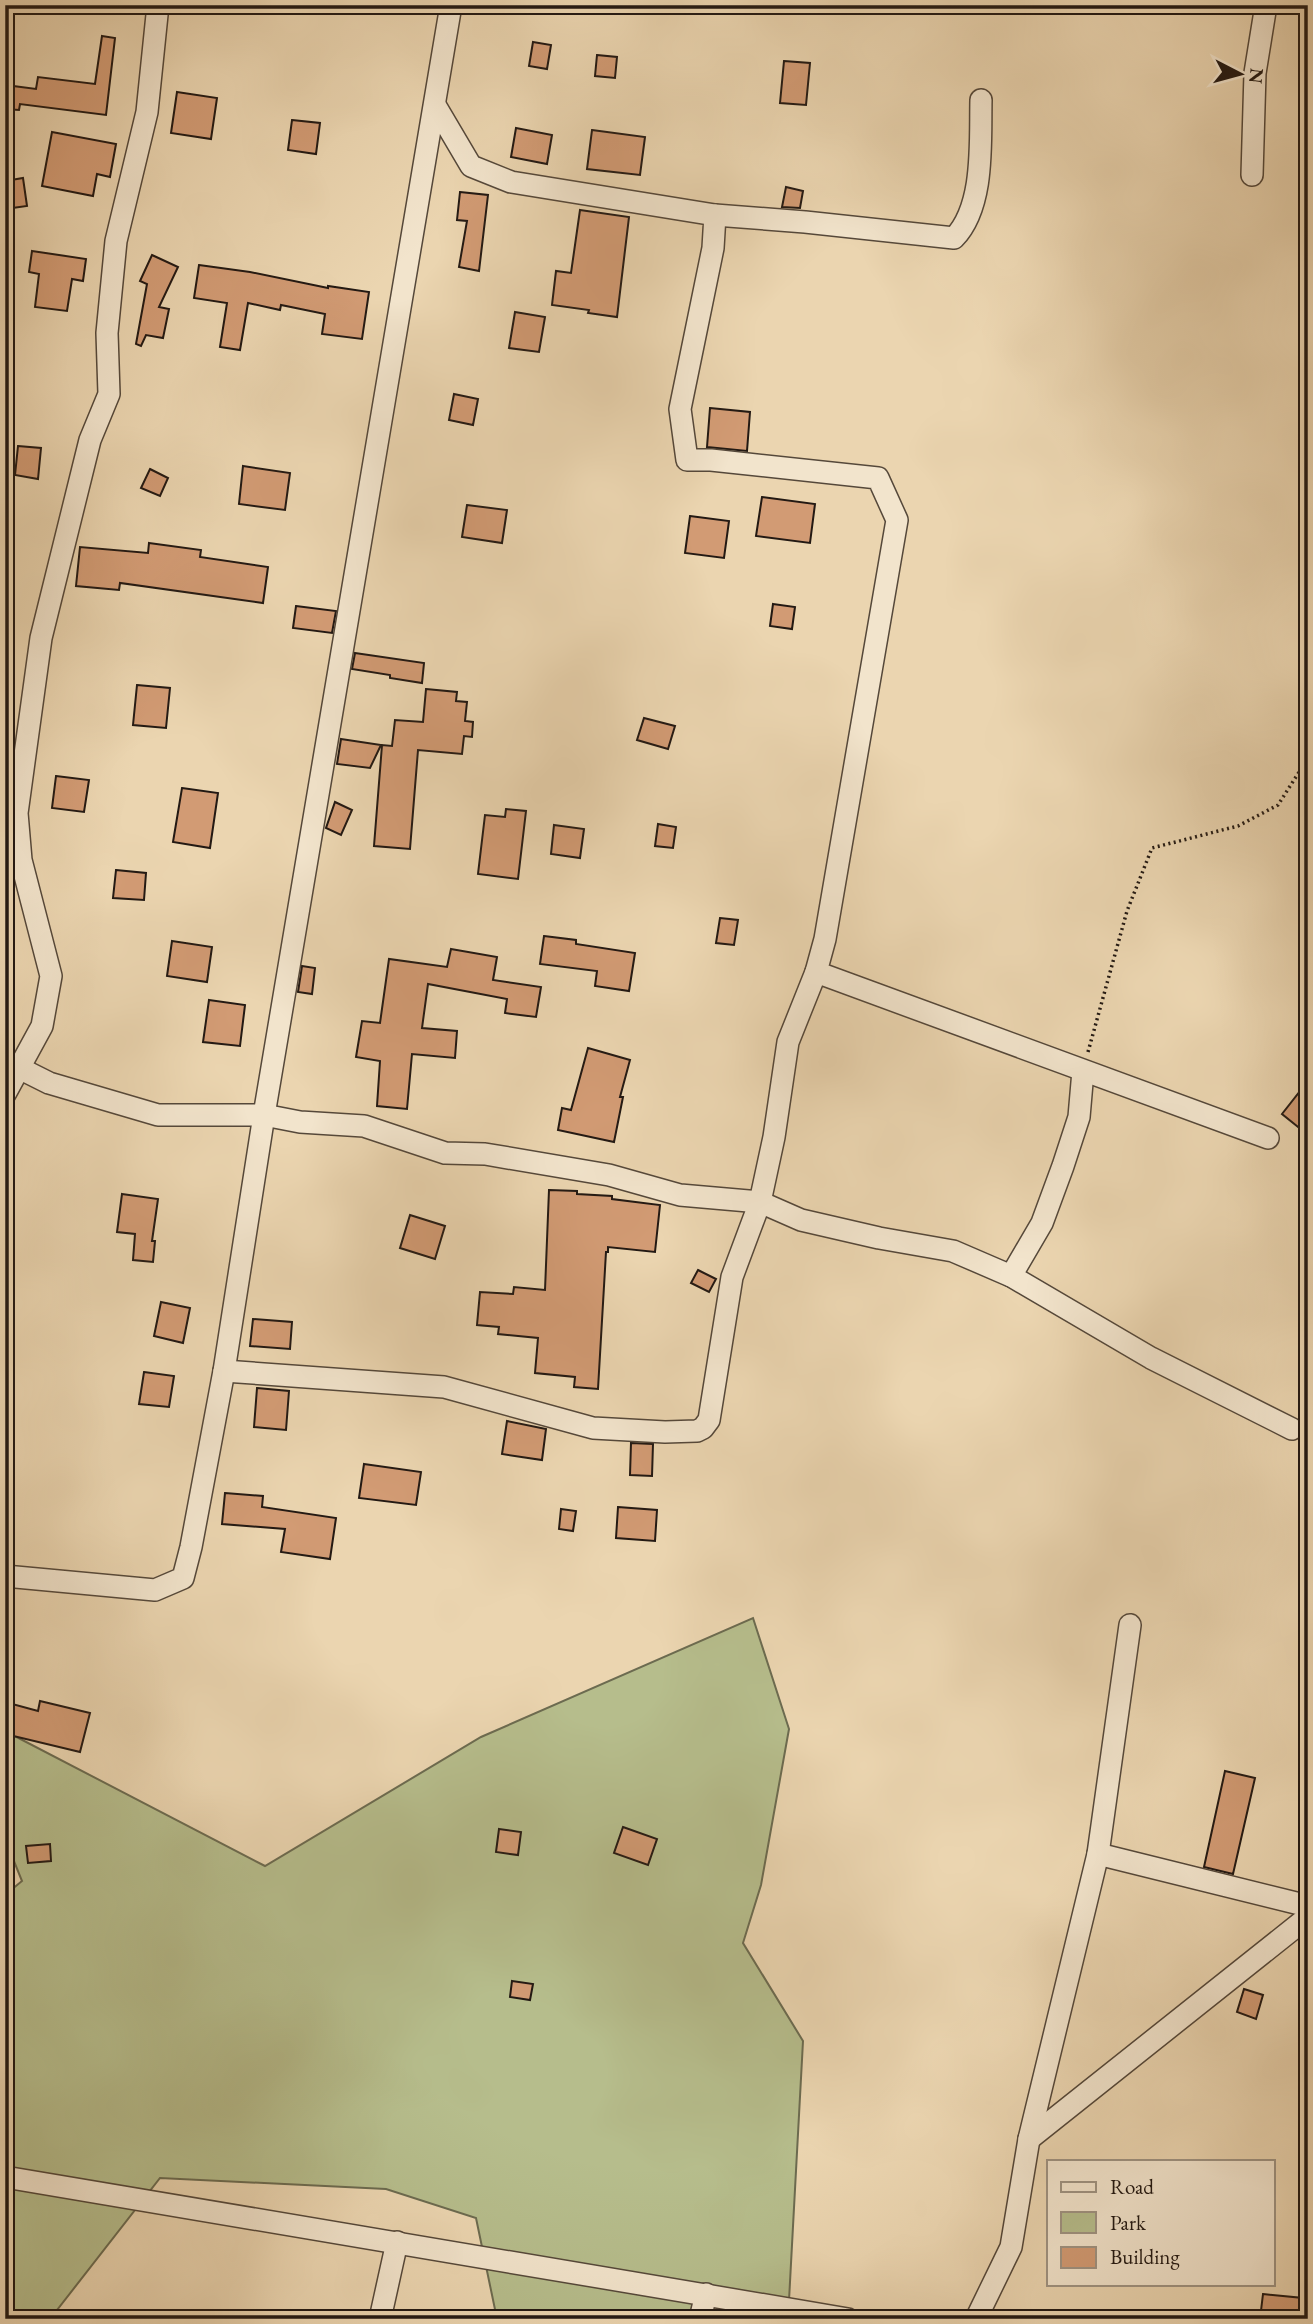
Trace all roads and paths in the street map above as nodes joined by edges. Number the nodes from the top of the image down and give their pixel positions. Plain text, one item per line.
1 (158, 5) edge
2 (451, 5) edge
3 (1266, 5) edge
4 (981, 100) dead end
5 (435, 105) junction
6 (1252, 175) dead end
7 (715, 215) junction
8 (1308, 758) edge
9 (816, 972) junction
10 (21, 1069) junction
11 (1083, 1071) junction
12 (5, 1094) edge
13 (264, 1115) junction
14 (1268, 1138) dead end
15 (760, 1202) junction
16 (1011, 1276) junction
17 (224, 1371) junction
18 (1292, 1429) dead end
19 (5, 1576) edge
20 (1130, 1625) dead end
21 (1098, 1854) junction
22 (1308, 1906) edge
23 (1308, 1917) edge
24 (1029, 2138) junction
25 (5, 2177) edge
26 (397, 2242) junction
27 (706, 2294) junction
28 (380, 2319) edge
29 (700, 2319) edge
30 (848, 2319) edge
31 (976, 2319) edge

1 - 10 street
2 - 5 street
3 - 6 street
4 - 7 street
5 - 7 street
5 - 13 street
7 - 9 street
8 - 11 path
9 - 11 street
9 - 15 street
10 - 12 street
10 - 13 street
11 - 14 street
11 - 16 street
13 - 15 street
13 - 17 street
15 - 16 street
15 - 17 street
16 - 18 street
17 - 19 street
20 - 21 street
21 - 22 street
21 - 24 street
23 - 24 street
24 - 31 street
25 - 26 street
26 - 27 street
26 - 28 street
27 - 29 street
27 - 30 street

